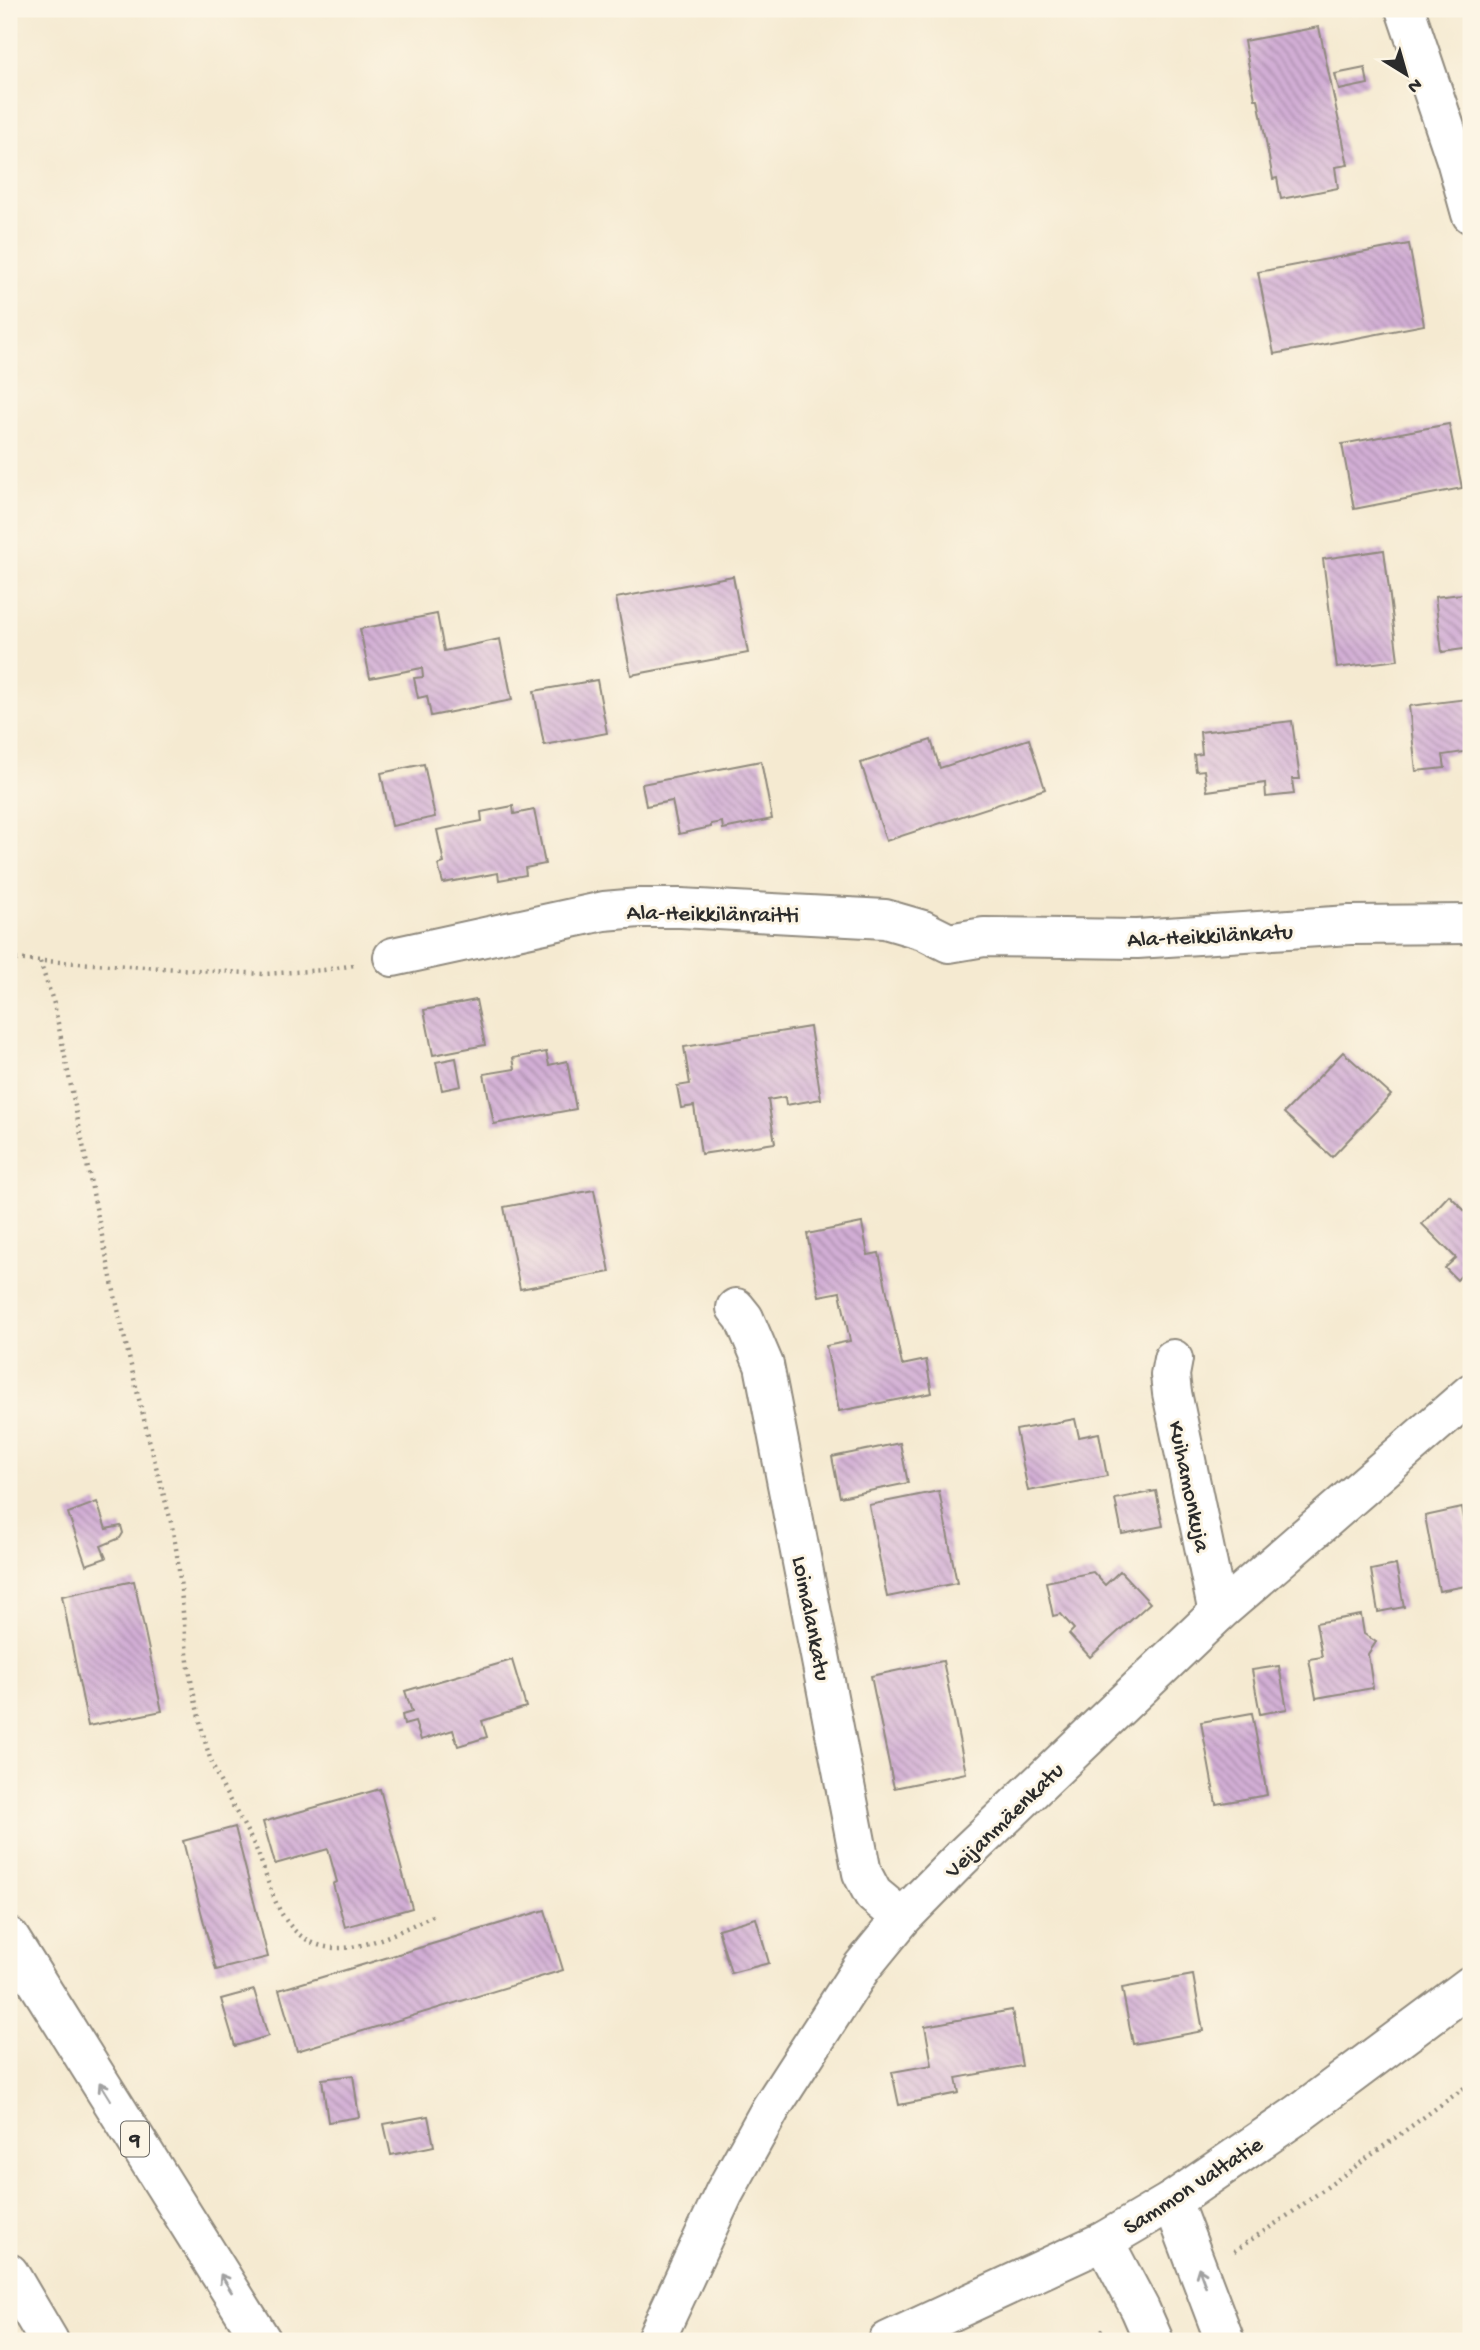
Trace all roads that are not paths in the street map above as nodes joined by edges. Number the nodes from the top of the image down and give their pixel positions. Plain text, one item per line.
1 (1405, 9) edge
2 (1471, 214) edge
3 (1471, 924) edge
4 (949, 943) joint
5 (393, 957) road end
6 (736, 1308) dead end
7 (1173, 1359) dead end
8 (1471, 1393) edge
9 (1218, 1614) junction
10 (902, 1918) junction
11 (9, 1937) edge
12 (1471, 1985) edge
13 (1172, 2201) junction
14 (1104, 2241) junction
15 (9, 2273) edge
16 (49, 2341) edge
17 (262, 2341) edge
18 (655, 2341) edge
19 (888, 2341) edge
20 (1154, 2341) edge
21 (1225, 2341) edge

1 - 2 main road
3 - 4 main road, Ala-Heikkilänkatu
4 - 5 main road, Ala-Heikkilänraitti
6 - 10 main road, Loimalankatu
7 - 9 main road, Kuihamonkuja
8 - 9 main road, Veijanmäenkatu
9 - 10 main road, Veijanmäenkatu
10 - 18 main road, Veijanmäenkatu
17 -> 11 main road, 9
12 - 13 main road, Sammon valtatie
13 - 14 main road, Sammon valtatie
21 -> 13 main road
14 - 19 main road, Sammon valtatie
14 - 20 main road
15 - 16 main road

